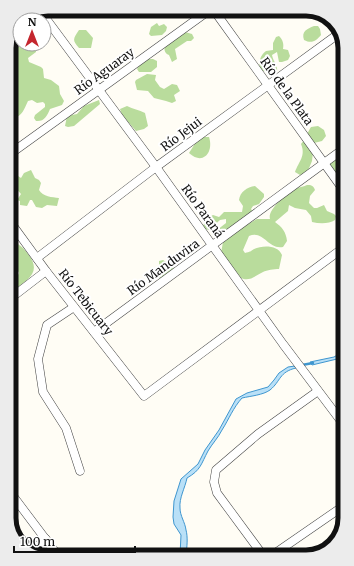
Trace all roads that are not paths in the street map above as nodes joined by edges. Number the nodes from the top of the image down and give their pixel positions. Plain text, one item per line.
1 (202, 16) edge
2 (217, 16) edge
3 (52, 29) edge
4 (335, 36) edge
5 (267, 85) junction
6 (99, 89) junction
7 (16, 150) edge
8 (338, 153) edge
9 (324, 162) junction
10 (156, 167) junction
11 (338, 182) edge
12 (16, 230) edge
13 (213, 246) junction
14 (338, 252) edge
15 (37, 258) junction
16 (46, 271) junction
17 (16, 294) edge
18 (74, 307) junction
19 (259, 310) junction
20 (94, 332) junction
21 (318, 391) junction
22 (338, 418) edge
23 (80, 471) dead end
24 (16, 500) edge
25 (338, 510) edge
26 (46, 539) junction
27 (36, 547) edge
28 (54, 550) edge
29 (259, 550) edge
30 (280, 550) edge

1 - 6 street, Río Aguaray
2 - 5 street, Río de la Plata
3 - 6 street, Río Paraná
4 - 5 street, Río Jejui
5 - 9 street, Río de la Plata
5 - 10 street, Río Jejui
6 - 7 street, Río Aguaray
6 - 10 street, Río Paraná
8 - 9 street, Río Manduvira
9 - 11 street, Río de la Plata
9 - 13 street, Río Manduvira
10 - 13 street, Río Paraná
10 - 15 street, Río Jejui
12 - 15 street, Río Tebicuary
13 - 19 street, Río Paraná
13 - 20 street, Río Manduvira
14 - 19 street
15 - 16 street, Río Tebicuary
16 - 17 street
16 - 18 street, Río Tebicuary
18 - 20 street, Río Tebicuary
18 - 23 street
19 - 20 street, Río Tebicuary
19 - 21 street, Río Paraná
21 - 22 street, Río Paraná
21 - 29 street
24 - 26 street
25 - 30 street
26 - 27 street
26 - 28 street

